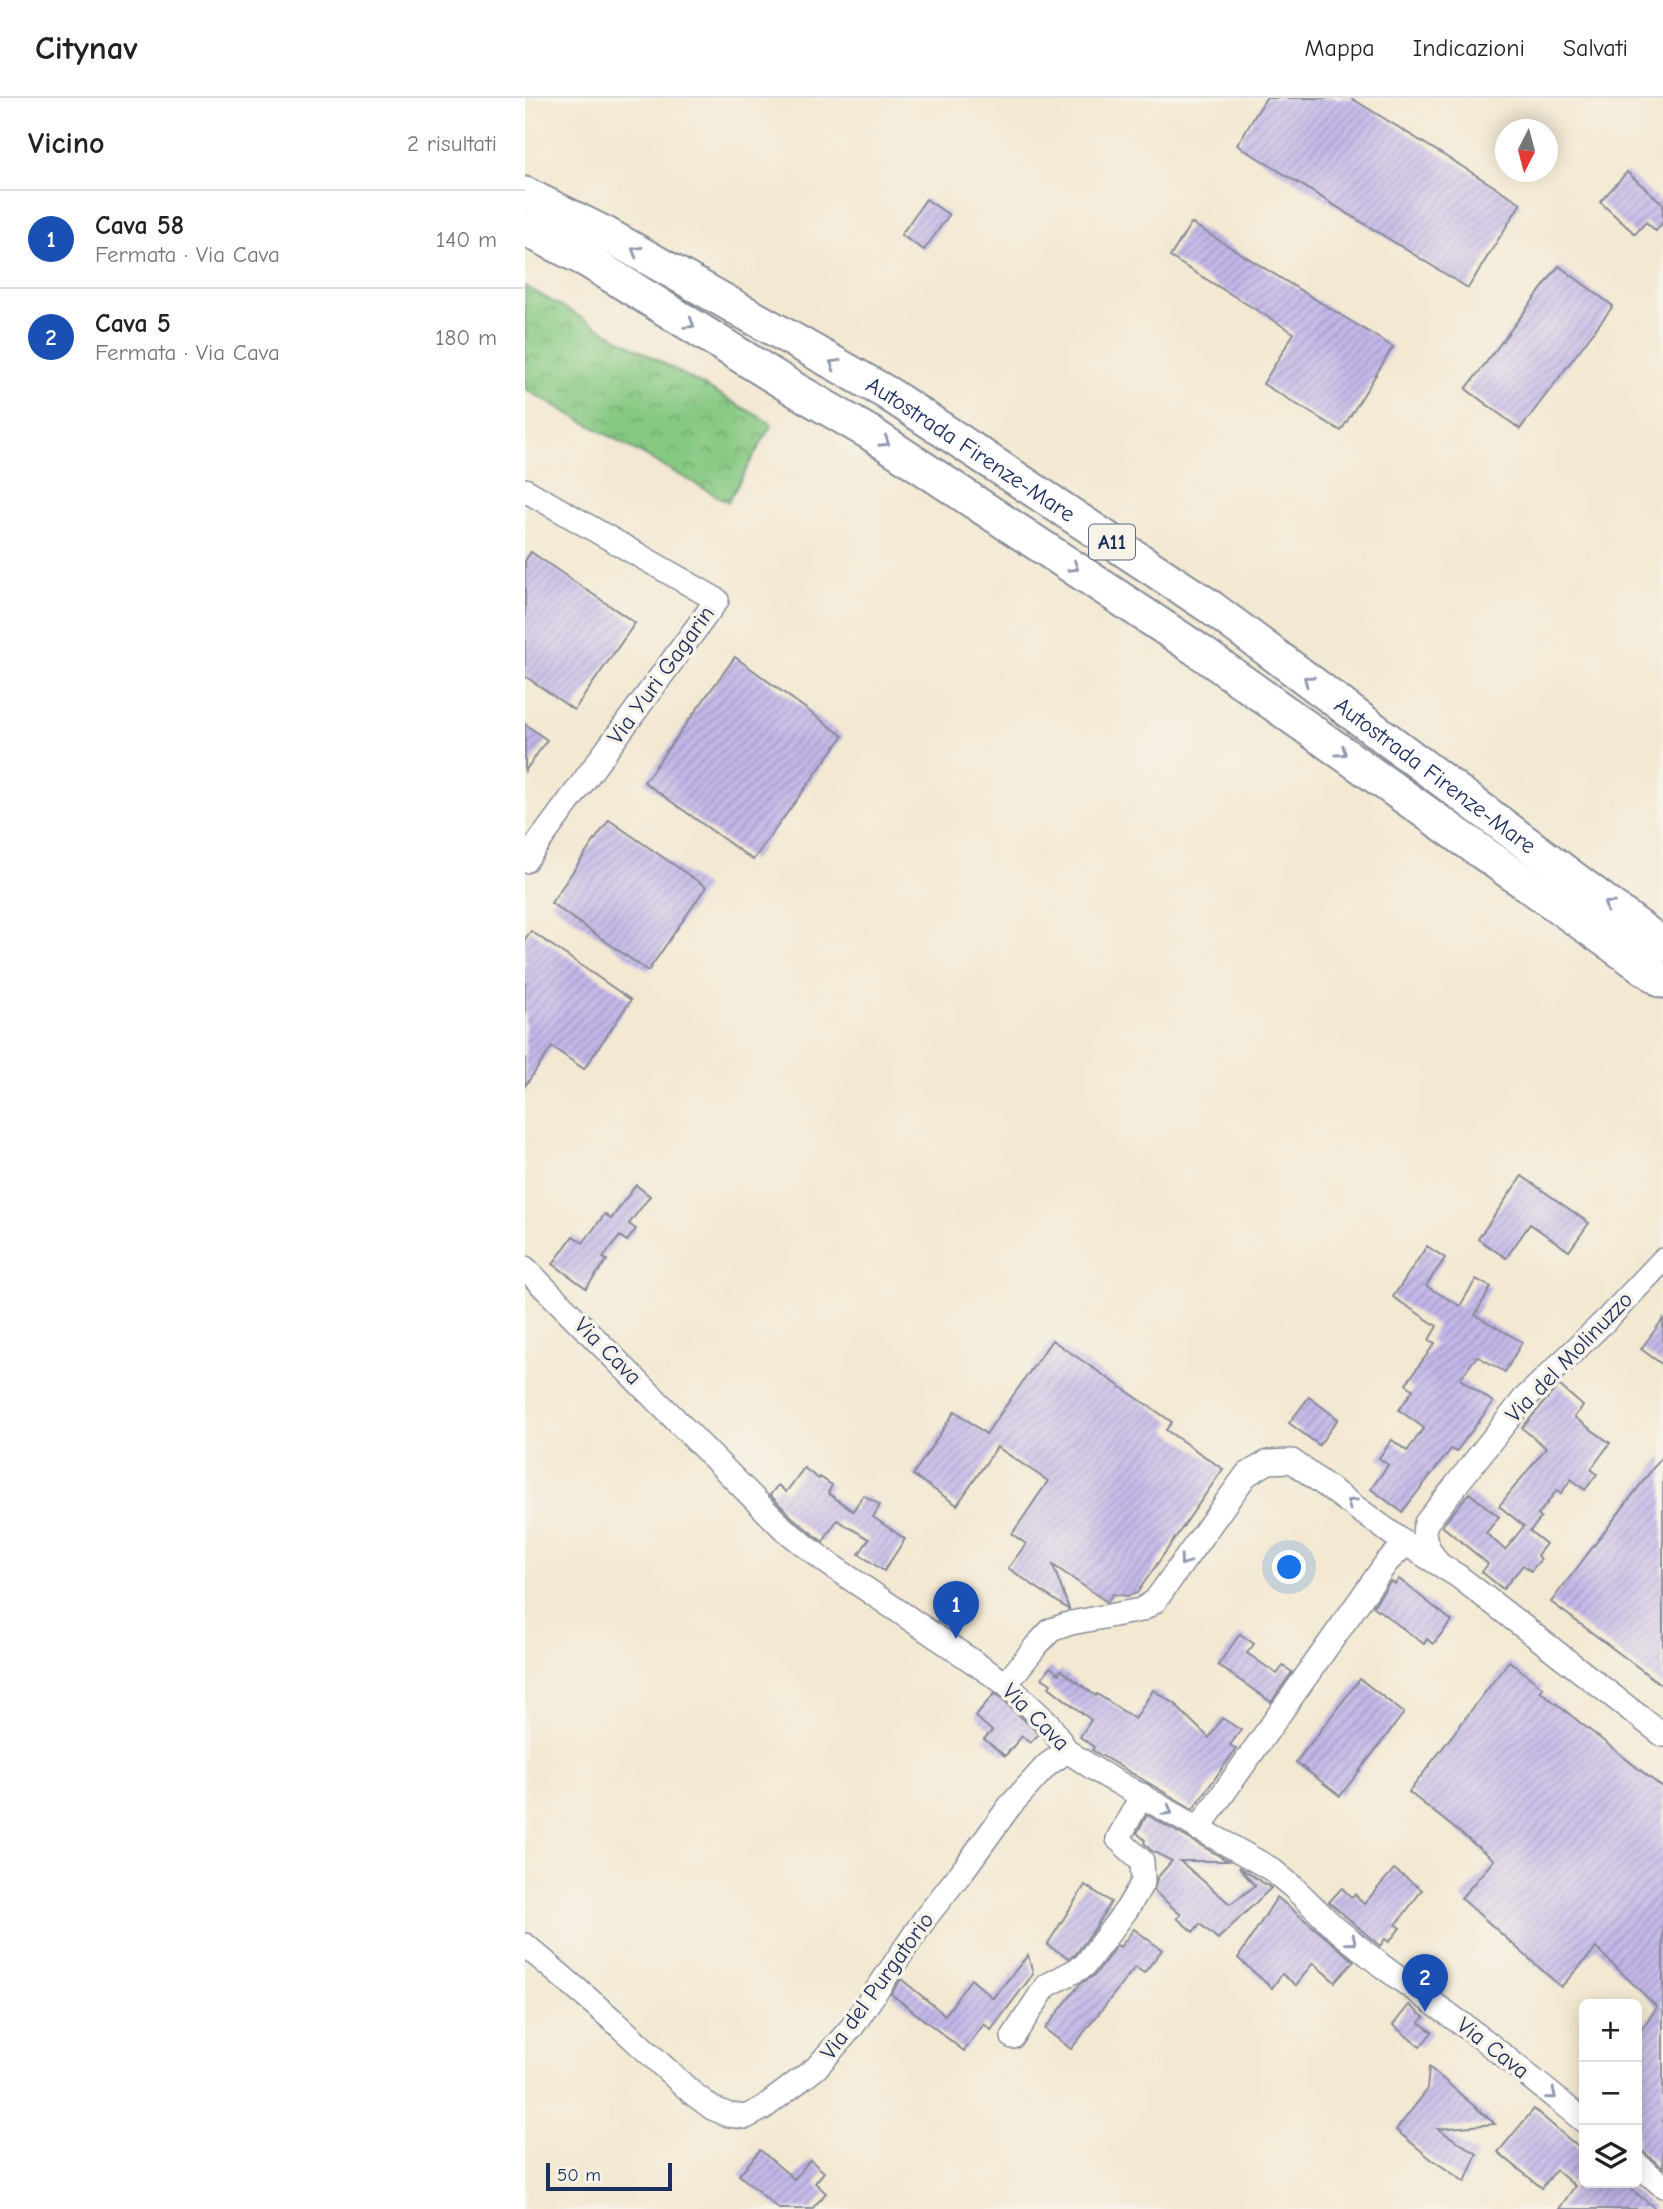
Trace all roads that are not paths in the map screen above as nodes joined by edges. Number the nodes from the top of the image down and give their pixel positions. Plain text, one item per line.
1 (525, 194) edge
2 (525, 229) edge
3 (525, 490) edge
4 (525, 861) edge
5 (1663, 946) edge
6 (1663, 981) edge
7 (1663, 1260) edge
8 (525, 1268) edge
9 (1406, 1544) junction
10 (1438, 1563) junction
11 (1006, 1684) junction
12 (1663, 1735) edge
13 (1067, 1751) junction
14 (1142, 1795) junction
15 (1198, 1829) junction
16 (525, 1945) edge
17 (1013, 2037) dead end
18 (1579, 2117) edge
19 (1642, 2168) edge
20 (1663, 2186) edge

5 -> 1 highway, Autostrada Firenze-Mare / A11
2 -> 6 highway, Autostrada Firenze-Mare / A11
3 - 4 street, Via Yuri Gagarin
7 - 10 street, Via del Molinuzzo
8 - 11 street, Via Cava
9 - 10 street
9 -> 11 street
9 - 15 street
10 - 12 street
11 - 13 street, Via Cava
13 - 14 street, Via Cava
13 - 16 street, Via del Purgatorio
14 -> 15 street, Via Cava
14 - 17 street
15 -> 18 street, Via Cava
19 - 20 street

